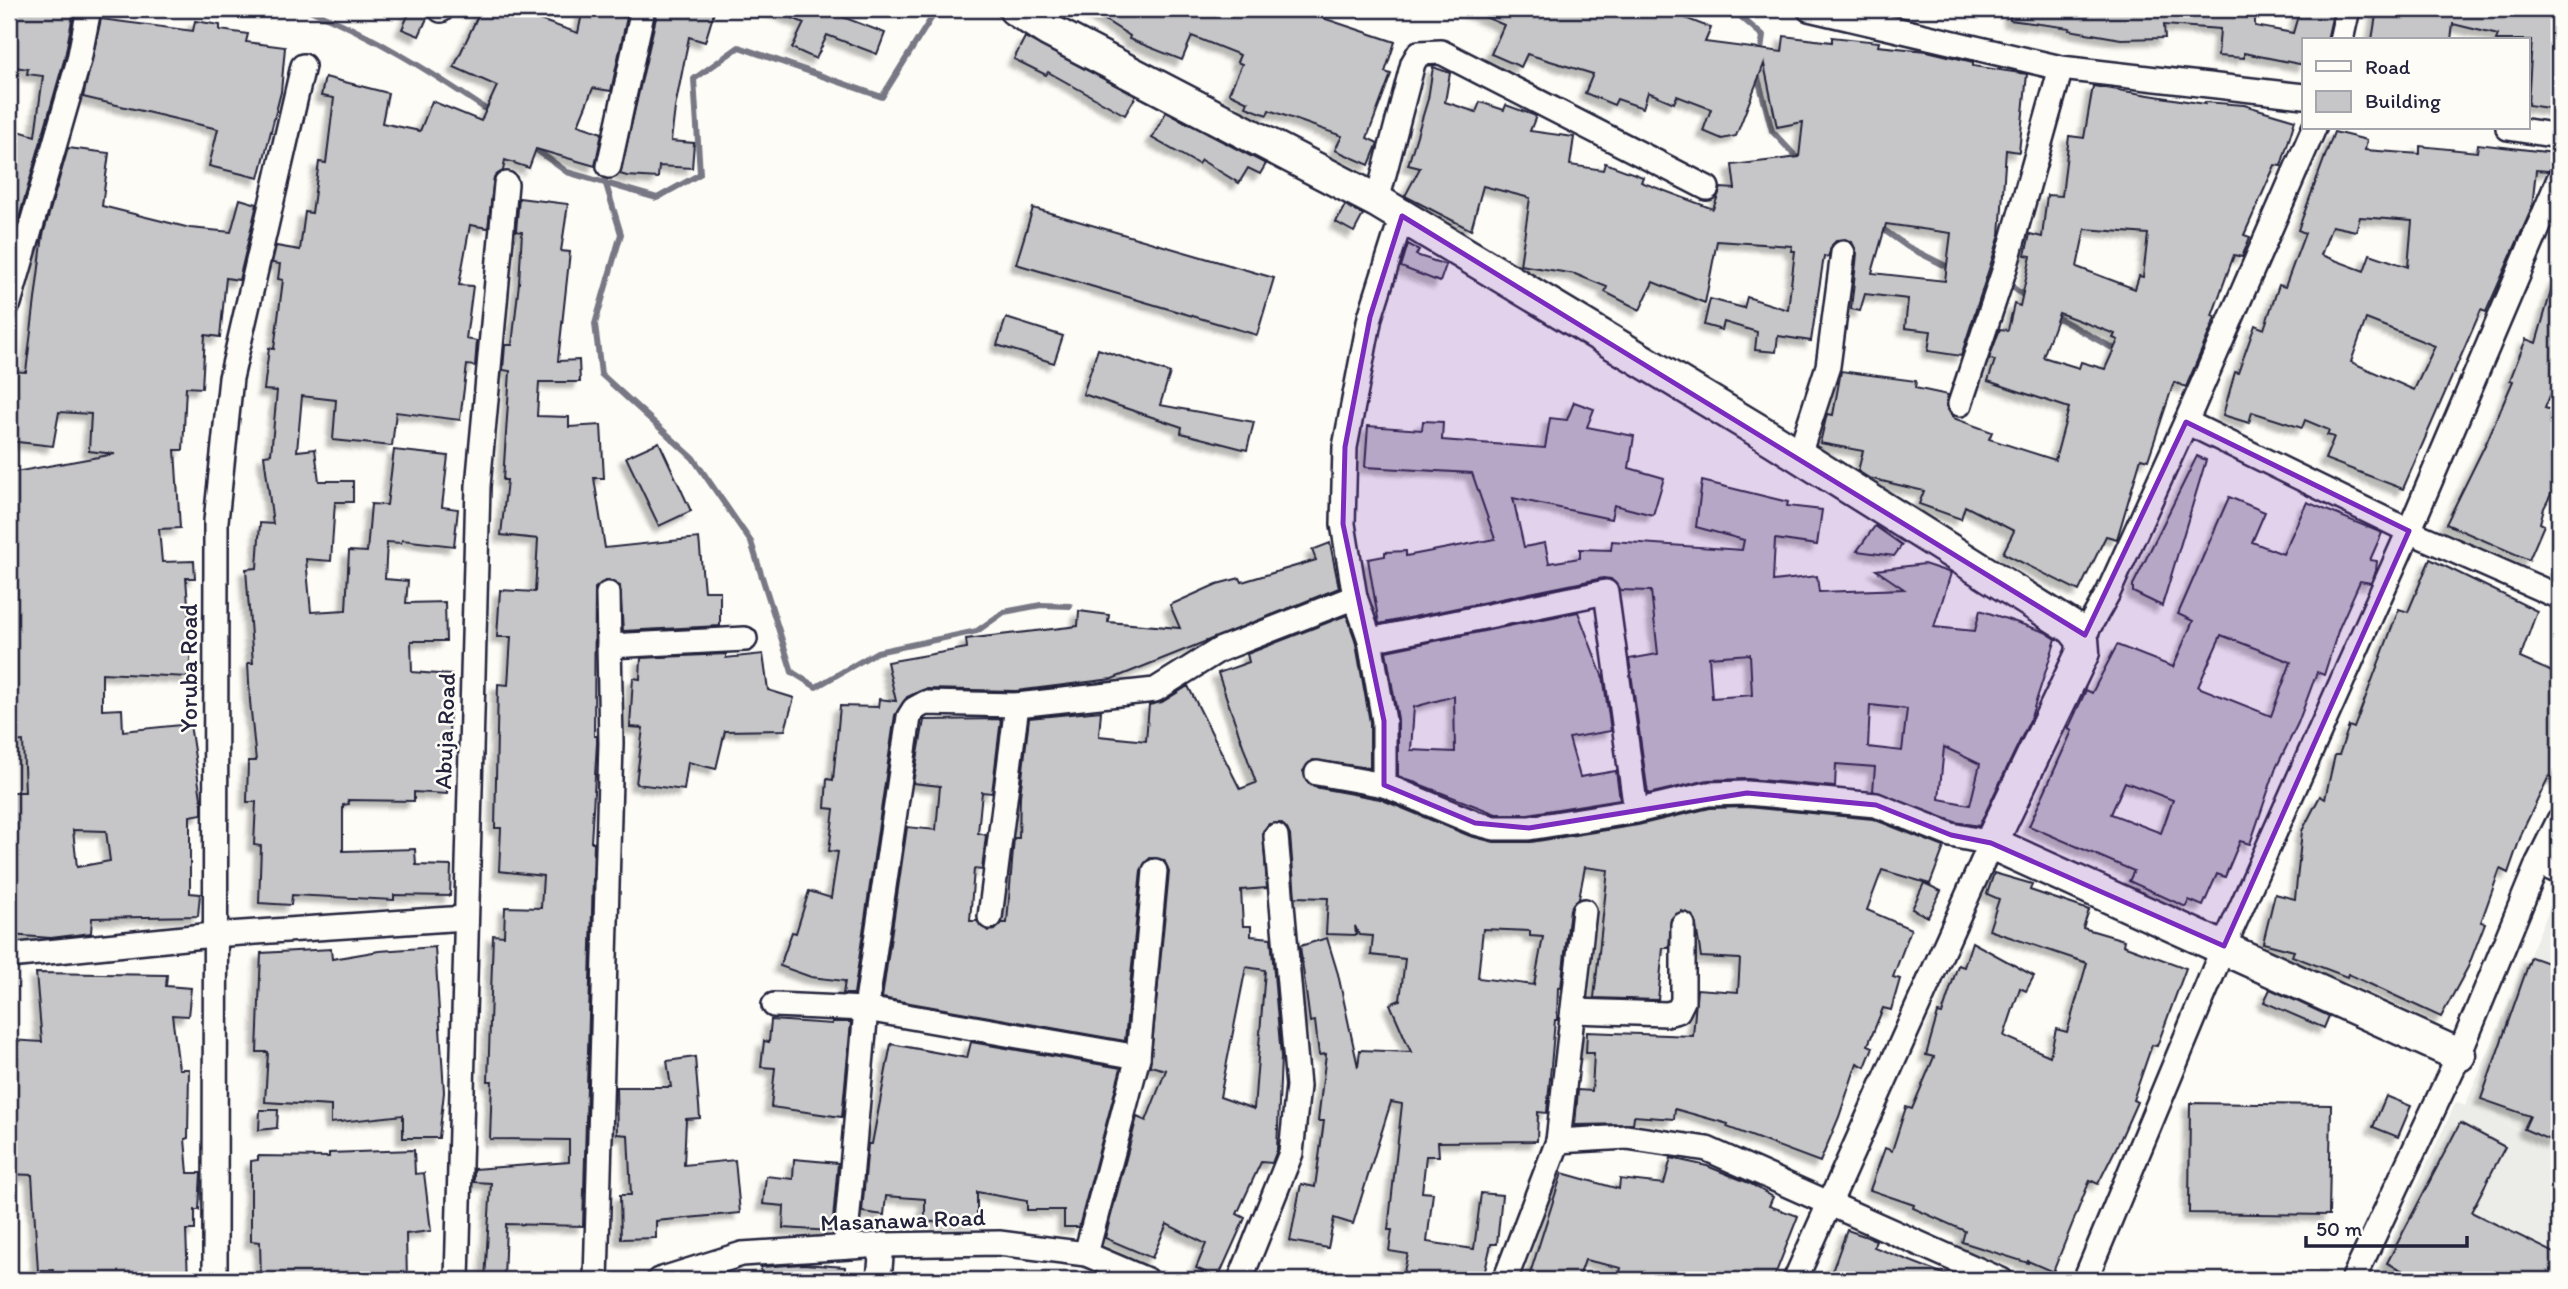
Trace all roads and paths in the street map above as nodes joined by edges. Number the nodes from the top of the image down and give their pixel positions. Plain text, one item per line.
1 (89, 9) edge
2 (643, 9) edge
3 (1015, 9) edge
4 (1809, 9) edge
5 (2348, 9) edge
6 (2341, 38) edge
7 (303, 66) dead end
8 (2061, 68) junction
9 (2302, 96) edge
10 (2313, 130) edge
11 (2521, 130) edge
12 (2559, 136) edge
13 (609, 166) dead end
14 (2559, 179) edge
15 (506, 184) dead end
16 (1707, 188) dead end
17 (1390, 209) junction
18 (1843, 253) dead end
19 (9, 303) edge
20 (1960, 404) dead end
21 (2186, 422) junction
22 (1799, 456) junction
23 (2409, 531) junction
24 (608, 594) dead end
25 (1355, 597) junction
26 (2559, 597) edge
27 (745, 639) dead end
28 (2082, 639) junction
29 (1370, 640) junction
30 (609, 646) junction
31 (1017, 705) junction
32 (1317, 773) dead end
33 (1384, 785) junction
34 (1636, 811) junction
35 (2559, 820) edge
36 (1276, 836) dead end
37 (1990, 843) junction
38 (2549, 868) edge
39 (1154, 871) dead end
40 (1584, 911) dead end
41 (990, 917) dead end
42 (465, 918) junction
43 (1683, 925) dead end
44 (213, 935) junction
45 (2224, 946) junction
46 (9, 956) edge
47 (774, 1005) dead end
48 (866, 1009) junction
49 (1573, 1011) junction
50 (2459, 1055) junction
51 (1138, 1057) junction
52 (1558, 1140) junction
53 (1829, 1205) junction
54 (882, 1245) junction
55 (845, 1247) junction
56 (1086, 1254) junction
57 (215, 1280) edge
58 (457, 1280) edge
59 (596, 1280) edge
60 (659, 1280) edge
61 (879, 1280) edge
62 (1147, 1280) edge
63 (1240, 1280) edge
64 (1505, 1280) edge
65 (1795, 1280) edge
66 (2001, 1280) edge
67 (2085, 1280) edge
68 (2353, 1280) edge

1 - 19 street
2 - 13 street
3 - 17 street
4 - 8 street
5 - 6 street
7 - 44 street, Yoruba Road
8 - 9 street
8 - 20 street
10 - 21 street
11 - 12 street
14 - 23 street
15 - 42 street, Abuja Road
16 - 17 street
17 - 22 street
17 - 25 street
18 - 22 street
21 - 23 street
21 - 28 street
22 - 28 street
23 - 26 street
23 - 45 street
24 - 30 street
25 - 29 street
25 - 31 street
27 - 30 street
28 - 37 street
29 - 33 street
29 - 34 street
30 - 59 street
31 - 41 street
31 - 48 street
32 - 33 street
33 - 34 street
34 - 37 street
35 - 38 street
36 - 63 street
37 - 45 street
37 - 53 street
38 - 50 street
39 - 51 street
40 - 49 street
42 - 44 street
42 - 58 street, Abuja Road
43 - 49 street
44 - 46 street
44 - 57 street, Yoruba Road
45 - 50 street
45 - 67 street
47 - 48 street
48 - 51 street
48 - 55 street
49 - 52 street
50 - 68 street
51 - 56 street
52 - 53 street
52 - 64 street
53 - 65 street
53 - 66 street
54 - 55 street, Masanawa Road
54 - 56 street, Masanawa Road
54 - 61 street
55 - 60 street, Masanawa Road
56 - 62 street, Masanawa Road

